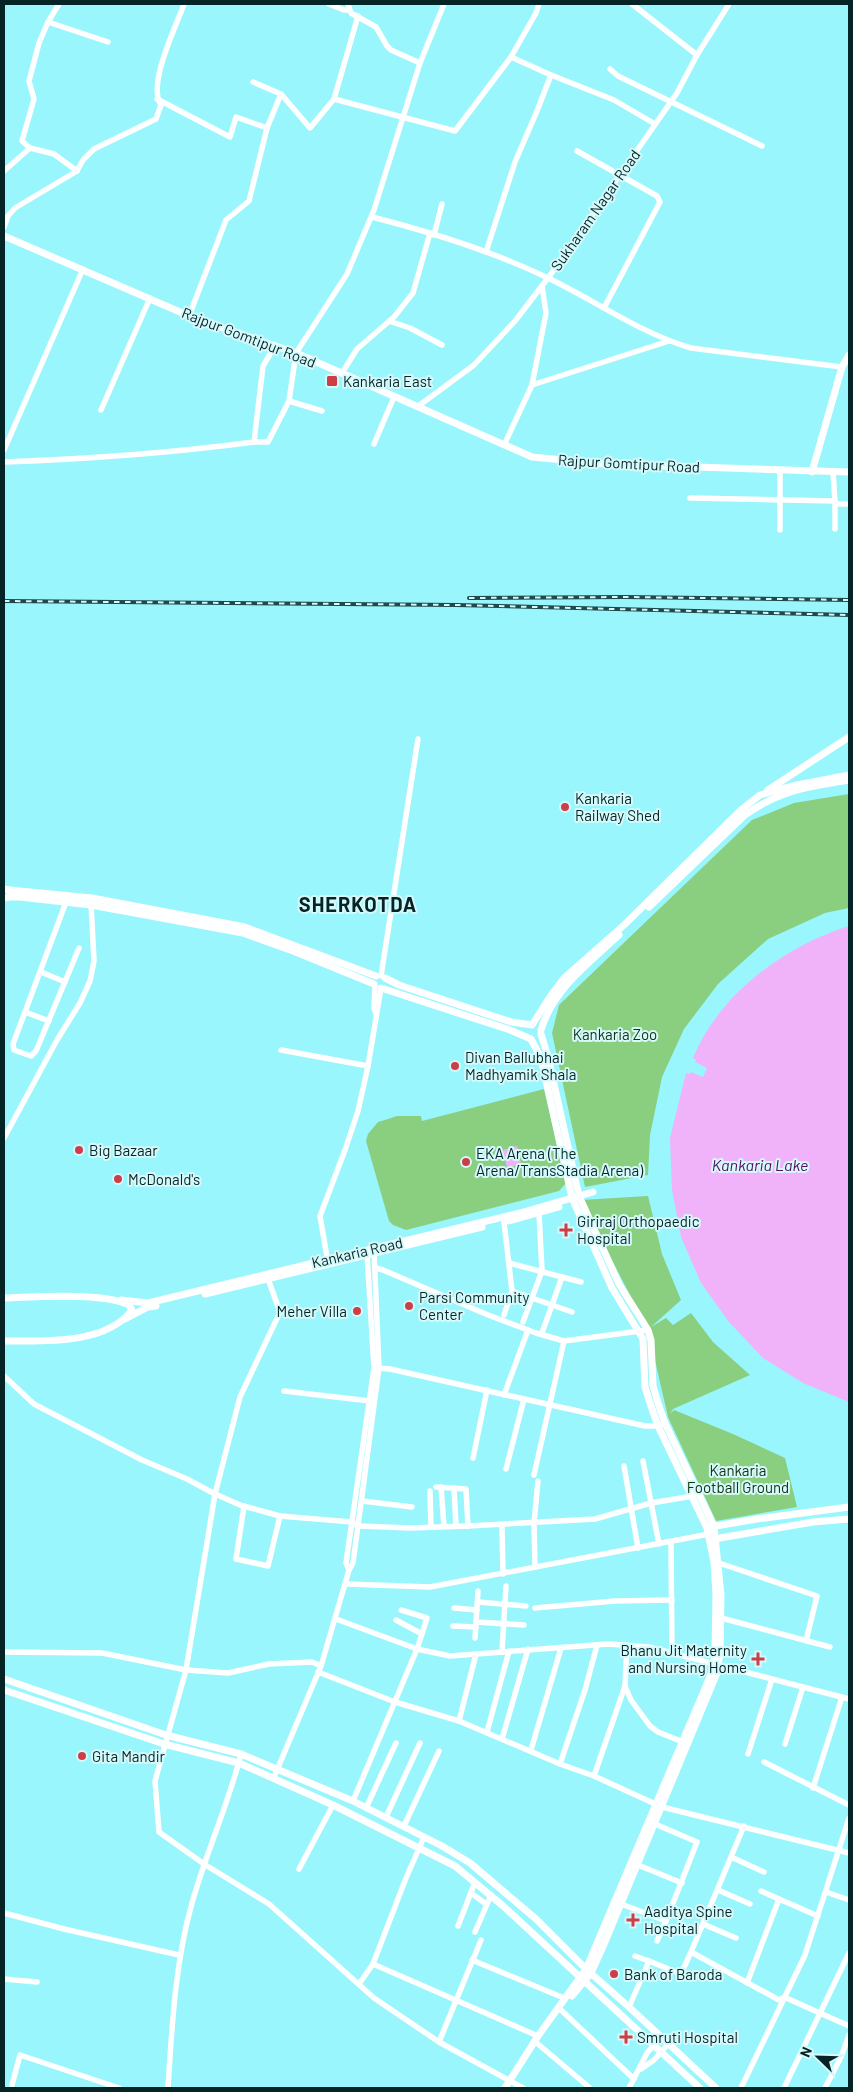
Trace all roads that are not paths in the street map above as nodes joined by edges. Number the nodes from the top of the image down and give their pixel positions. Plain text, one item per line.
1 (59, 4) edge
2 (184, 4) edge
3 (329, 4) edge
4 (444, 4) edge
5 (539, 4) edge
6 (632, 4) edge
7 (729, 4) edge
8 (349, 7) edge
9 (358, 16) junction
10 (48, 22) junction
11 (108, 42) dead end
12 (697, 55) junction
13 (511, 57) junction
14 (420, 63) junction
15 (610, 69) dead end
16 (551, 75) junction
17 (253, 82) dead end
18 (280, 94) junction
19 (157, 99) junction
20 (334, 99) junction
21 (670, 102) junction
22 (403, 118) junction
23 (655, 124) junction
24 (267, 128) junction
25 (762, 146) dead end
26 (30, 148) junction
27 (577, 151) dead end
28 (4, 170) edge
29 (76, 171) junction
30 (620, 174) junction
31 (442, 204) dead end
32 (372, 216) junction
33 (4, 227) edge
34 (432, 234) junction
35 (4, 236) edge
36 (486, 252) junction
37 (84, 269) junction
38 (548, 278) junction
39 (542, 286) junction
40 (150, 298) junction
41 (604, 308) junction
42 (189, 316) junction
43 (389, 321) junction
44 (669, 342) junction
45 (442, 345) dead end
46 (275, 346) junction
47 (296, 353) junction
48 (849, 355) edge
49 (842, 367) junction
50 (342, 373) junction
51 (532, 385) junction
52 (394, 397) junction
53 (289, 401) junction
54 (417, 407) junction
55 (101, 410) dead end
56 (322, 411) dead end
57 (254, 442) junction
58 (374, 444) dead end
59 (504, 445) junction
60 (4, 450) edge
61 (4, 462) edge
62 (780, 470) junction
63 (812, 472) junction
64 (834, 472) junction
65 (849, 472) edge
66 (690, 498) dead end
67 (780, 500) junction
68 (835, 502) junction
69 (849, 504) edge
70 (835, 529) dead end
71 (780, 530) dead end
72 (849, 737) edge
73 (418, 739) dead end
74 (849, 775) edge
75 (788, 777) junction
76 (849, 780) edge
77 (782, 791) junction
78 (760, 795) junction
79 (747, 809) junction
80 (6, 895) edge
81 (66, 902) junction
82 (91, 902) junction
83 (256, 934) junction
84 (79, 948) dead end
85 (592, 956) junction
86 (41, 972) junction
87 (381, 977) junction
88 (66, 982) junction
89 (377, 986) junction
90 (26, 1012) junction
91 (49, 1021) junction
92 (532, 1025) junction
93 (541, 1032) junction
94 (531, 1038) junction
95 (281, 1050) dead end
96 (368, 1066) junction
97 (4, 1138) edge
98 (593, 1192) dead end
99 (576, 1199) junction
100 (539, 1213) junction
101 (504, 1222) junction
102 (370, 1252) junction
103 (328, 1262) junction
104 (509, 1263) junction
105 (376, 1268) junction
106 (542, 1271) junction
107 (562, 1277) junction
108 (268, 1279) junction
109 (581, 1282) dead end
110 (512, 1291) junction
111 (4, 1298) edge
112 (532, 1298) junction
113 (121, 1300) junction
114 (552, 1305) junction
115 (572, 1312) dead end
116 (504, 1315) dead end
117 (125, 1319) junction
118 (523, 1322) dead end
119 (528, 1330) junction
120 (639, 1330) junction
121 (648, 1330) junction
122 (542, 1333) junction
123 (564, 1340) junction
124 (4, 1341) edge
125 (377, 1368) junction
126 (4, 1376) edge
127 (487, 1390) junction
128 (284, 1391) dead end
129 (504, 1394) junction
130 (524, 1399) junction
131 (370, 1401) junction
132 (550, 1404) junction
133 (661, 1425) junction
134 (473, 1458) dead end
135 (643, 1461) dead end
136 (624, 1466) dead end
137 (506, 1469) dead end
138 (534, 1475) dead end
139 (538, 1481) dead end
140 (454, 1488) junction
141 (430, 1491) dead end
142 (215, 1494) junction
143 (692, 1496) junction
144 (362, 1501) junction
145 (651, 1503) junction
146 (244, 1506) junction
147 (412, 1507) dead end
148 (849, 1507) edge
149 (631, 1509) junction
150 (280, 1516) junction
151 (849, 1519) edge
152 (352, 1522) junction
153 (534, 1523) junction
154 (502, 1525) junction
155 (358, 1526) junction
156 (444, 1526) junction
157 (456, 1526) junction
158 (468, 1526) junction
159 (431, 1527) junction
160 (711, 1533) junction
161 (671, 1542) junction
162 (659, 1544) junction
163 (638, 1548) junction
164 (719, 1564) junction
165 (535, 1567) junction
166 (349, 1570) junction
167 (503, 1574) junction
168 (346, 1584) junction
169 (506, 1586) dead end
170 (478, 1591) dead end
171 (672, 1600) junction
172 (478, 1602) junction
173 (506, 1604) junction
174 (526, 1606) dead end
175 (454, 1608) dead end
176 (535, 1608) dead end
177 (401, 1610) dead end
178 (477, 1610) junction
179 (721, 1618) junction
180 (336, 1620) junction
181 (396, 1620) dead end
182 (504, 1624) junction
183 (476, 1625) junction
184 (524, 1625) dead end
185 (453, 1626) dead end
186 (422, 1634) junction
187 (475, 1638) dead end
188 (806, 1641) junction
189 (597, 1645) junction
190 (627, 1645) junction
191 (830, 1647) dead end
192 (561, 1648) junction
193 (417, 1649) junction
194 (528, 1649) junction
195 (506, 1651) junction
196 (4, 1652) edge
197 (476, 1654) junction
198 (672, 1654) junction
199 (716, 1665) junction
200 (320, 1669) junction
201 (186, 1670) junction
202 (4, 1678) edge
203 (772, 1679) junction
204 (625, 1686) junction
205 (803, 1687) junction
206 (4, 1690) edge
207 (842, 1697) junction
208 (849, 1699) edge
209 (395, 1702) junction
210 (459, 1721) junction
211 (487, 1732) junction
212 (166, 1735) junction
213 (502, 1739) junction
214 (683, 1742) junction
215 (396, 1743) dead end
216 (420, 1743) dead end
217 (164, 1744) junction
218 (785, 1744) dead end
219 (531, 1750) junction
220 (439, 1751) dead end
221 (241, 1754) junction
222 (748, 1754) dead end
223 (764, 1762) dead end
224 (239, 1763) junction
225 (560, 1764) junction
226 (276, 1774) junction
227 (594, 1776) junction
228 (814, 1788) junction
229 (353, 1801) junction
230 (333, 1805) junction
231 (660, 1805) junction
232 (849, 1806) edge
233 (366, 1808) junction
234 (386, 1817) junction
235 (849, 1818) edge
236 (655, 1824) junction
237 (404, 1826) junction
238 (744, 1826) junction
239 (424, 1837) junction
240 (419, 1847) junction
241 (839, 1850) junction
242 (849, 1853) edge
243 (731, 1858) junction
244 (204, 1864) junction
245 (638, 1865) junction
246 (299, 1870) dead end
247 (764, 1872) dead end
248 (475, 1882) junction
249 (682, 1883) junction
250 (718, 1890) junction
251 (761, 1891) dead end
252 (826, 1892) junction
253 (471, 1893) junction
254 (490, 1895) junction
255 (779, 1898) junction
256 (849, 1900) edge
257 (486, 1904) junction
258 (621, 1904) junction
259 (750, 1904) dead end
260 (4, 1913) edge
261 (818, 1916) junction
262 (666, 1921) junction
263 (703, 1924) junction
264 (458, 1926) dead end
265 (475, 1932) dead end
266 (736, 1938) dead end
267 (481, 1940) dead end
268 (657, 1941) dead end
269 (691, 1952) junction
270 (849, 1953) edge
271 (179, 1955) junction
272 (635, 1956) dead end
273 (472, 1960) junction
274 (649, 1961) junction
275 (373, 1964) junction
276 (589, 1971) junction
277 (4, 1979) edge
278 (582, 1980) junction
279 (37, 1982) dead end
280 (747, 1983) junction
281 (359, 1984) junction
282 (784, 1997) junction
283 (564, 1998) junction
284 (455, 2001) junction
285 (629, 2007) junction
286 (561, 2010) junction
287 (821, 2013) junction
288 (849, 2026) edge
289 (849, 2036) edge
290 (661, 2037) junction
291 (538, 2040) junction
292 (439, 2042) junction
293 (654, 2044) junction
294 (668, 2044) junction
295 (661, 2051) junction
296 (638, 2071) junction
297 (634, 2079) junction
298 (12, 2084) dead end
299 (510, 2086) edge
300 (742, 2087) edge
301 (119, 2088) edge
302 (168, 2088) edge
303 (523, 2088) edge
304 (590, 2088) edge
305 (629, 2088) edge
306 (700, 2088) edge
307 (716, 2088) edge
308 (749, 2088) edge
309 (784, 2088) edge
310 (825, 2088) edge

1 - 10 street
2 - 19 street
3 - 8 street
4 - 14 street
5 - 13 street
6 - 12 street
7 - 12 street, Sukharam Nagar Road
8 - 9 street
9 - 14 street
9 - 20 street
10 - 11 street
10 - 26 street
12 - 21 street, Sukharam Nagar Road
13 - 16 street
13 - 22 street
14 - 22 street
15 - 21 street
16 - 23 street
16 - 36 street
17 - 18 street
18 - 20 street
18 - 24 street
19 - 24 street
19 - 29 street
20 - 22 street
21 - 23 street, Sukharam Nagar Road
21 - 25 street
22 - 32 street
23 - 30 street, Sukharam Nagar Road
24 - 42 street
26 - 28 street
26 - 29 street
27 - 30 street
29 - 33 street
30 - 38 street, Sukharam Nagar Road
30 - 41 street
31 - 34 street
32 - 34 street
32 - 47 street
34 - 36 street
34 - 43 street
35 - 37 main road, Rajpur Gomtipur Road
36 - 38 street
37 - 40 main road, Rajpur Gomtipur Road
37 - 60 street
38 - 39 street, Sukharam Nagar Road
38 - 41 street
39 - 51 street
39 - 54 street, Sukharam Nagar Road
40 - 42 main road, Rajpur Gomtipur Road
40 - 55 street
41 - 44 street
42 - 46 main road, Rajpur Gomtipur Road
43 - 45 street
43 - 50 street
44 - 49 street
44 - 51 street
46 - 47 main road, Rajpur Gomtipur Road
46 - 57 street
47 - 50 main road, Rajpur Gomtipur Road
47 - 53 street
48 - 49 main road
49 - 63 main road
50 - 52 main road, Rajpur Gomtipur Road
51 - 59 street
52 - 54 main road, Rajpur Gomtipur Road
52 - 58 street
53 - 56 street
53 - 57 street
54 - 59 main road, Rajpur Gomtipur Road
57 - 61 street
59 - 62 main road, Rajpur Gomtipur Road
62 - 63 main road, Rajpur Gomtipur Road
62 - 67 street
63 - 64 main road, Rajpur Gomtipur Road
64 - 65 main road, Rajpur Gomtipur Road
64 - 68 street
66 - 67 street
67 - 68 street
67 - 71 street
68 - 69 street
68 - 70 street
72 - 75 main road
73 - 87 street
74 - 77 main road
75 - 77 main road
75 - 78 main road
76 - 77 main road
77 - 78 main road
77 - 79 main road
78 - 79 main road
79 - 85 main road
80 - 81 main road
80 - 82 main road
81 - 82 main road
81 - 86 street
82 - 83 main road
82 - 97 street
83 - 87 main road
83 - 89 main road
84 - 88 street
85 - 92 main road
85 - 93 main road
86 - 88 street
86 - 90 street
87 - 89 main road
87 - 89 main road
87 - 92 main road
88 - 91 street
89 - 94 main road
89 - 96 street
90 - 91 street
90 - 91 street
92 - 93 main road
92 - 94 main road
93 - 94 main road
93 - 99 main road
94 - 99 main road
95 - 96 street
96 - 103 street
98 - 99 main road, Kankaria Road
99 - 100 main road
99 - 102 main road, Kankaria Road
99 - 120 main road
99 - 121 main road
100 - 101 main road
100 - 106 street
101 - 102 main road
101 - 104 street
102 - 103 main road
102 - 105 street
102 - 125 street
103 - 108 main road
103 - 113 main road, Kankaria Road
104 - 106 street
104 - 110 street
105 - 119 street
105 - 125 street
106 - 107 street
106 - 112 street
107 - 109 street
107 - 114 street
108 - 117 main road
108 - 142 street
110 - 112 street
110 - 116 street
111 - 113 main road, Kankaria Road
112 - 114 street
112 - 118 street
113 - 117 main road
114 - 115 street
114 - 122 street
117 - 124 main road
119 - 122 street
119 - 129 street
120 - 121 street
120 - 123 street
120 - 133 main road
121 - 133 main road
122 - 123 street
123 - 132 street
125 - 127 street
125 - 131 street
125 - 144 street
126 - 142 street
127 - 129 street
127 - 134 street
128 - 131 street
129 - 130 street
130 - 132 street
130 - 137 street
131 - 152 street
132 - 133 street
132 - 138 street
133 - 143 main road
133 - 160 main road
135 - 145 street
136 - 149 street
139 - 153 street
140 - 156 street
140 - 157 street
140 - 158 street
141 - 159 street
142 - 146 street
142 - 201 street
143 - 145 street
143 - 160 main road
144 - 147 street
144 - 155 street
145 - 149 street
145 - 162 street
146 - 150 street
146 - 150 street
148 - 160 main road
149 - 153 street
149 - 163 street
150 - 152 street
151 - 160 main road
152 - 155 street
152 - 166 street
153 - 154 street
153 - 165 street
154 - 158 street
154 - 167 street
155 - 159 street
155 - 166 street
156 - 157 street
156 - 159 street
157 - 158 street
160 - 161 street
160 - 164 main road
160 - 199 main road
161 - 162 street
161 - 171 street
162 - 163 street
163 - 165 street
164 - 179 main road
164 - 188 street
165 - 167 street
166 - 168 street
167 - 168 street
168 - 180 street
169 - 173 street
170 - 172 street
171 - 176 street
171 - 198 street
172 - 173 street
172 - 178 street
173 - 174 street
173 - 182 street
175 - 178 street
177 - 186 street
178 - 183 street
179 - 188 street
179 - 199 main road
180 - 193 street
180 - 200 street
181 - 186 street
182 - 183 street
182 - 184 street
182 - 195 street
183 - 185 street
183 - 187 street
186 - 193 street
188 - 191 street
189 - 190 street
189 - 192 street
189 - 225 street
190 - 198 street
190 - 204 street
192 - 194 street
192 - 219 street
193 - 197 street
193 - 209 street
194 - 195 street
194 - 213 street
195 - 197 street
195 - 211 street
196 - 201 street
197 - 210 street
198 - 199 street
199 - 203 street
199 - 214 main road
199 - 231 main road
200 - 201 street
200 - 209 street
200 - 226 street
201 - 212 street
202 - 212 main road
203 - 205 street
203 - 222 street
204 - 214 street
204 - 227 street
205 - 207 street
205 - 218 street
206 - 217 main road
207 - 208 street
207 - 228 street
209 - 210 street
209 - 229 street
210 - 211 street
211 - 213 street
212 - 217 street
212 - 221 main road
213 - 219 street
214 - 231 main road
215 - 233 street
216 - 234 street
217 - 224 main road
217 - 244 street
219 - 225 street
220 - 237 street
221 - 224 street
221 - 226 main road
223 - 228 street
224 - 226 main road
224 - 244 street
225 - 227 street
226 - 229 main road
226 - 230 main road
227 - 231 street
228 - 232 street
229 - 233 main road
230 - 240 main road
230 - 246 street
231 - 236 main road
231 - 238 street
231 - 276 main road
233 - 234 main road
234 - 237 main road
235 - 241 street
236 - 245 main road
236 - 249 street
237 - 239 main road
238 - 241 street
238 - 243 street
239 - 240 street
239 - 276 main road
240 - 248 main road
240 - 275 street
241 - 242 street
241 - 252 street
243 - 247 street
243 - 250 street
244 - 271 street
244 - 281 street
245 - 249 street
245 - 258 main road
248 - 253 street
248 - 254 main road
249 - 262 street
250 - 259 street
250 - 263 street
251 - 255 street
252 - 256 street
252 - 261 street
253 - 257 street
253 - 264 street
254 - 257 street
254 - 278 main road
255 - 261 street
255 - 280 street
257 - 265 street
258 - 262 street
258 - 276 main road
260 - 271 street
261 - 282 street
262 - 268 street
263 - 266 street
263 - 269 street
267 - 273 street
269 - 274 street
269 - 280 street
270 - 287 street
271 - 302 street
272 - 274 street
273 - 283 street
273 - 284 street
274 - 285 street
275 - 281 street
275 - 284 street
276 - 278 main road
276 - 285 main road
277 - 279 street
278 - 283 main road
278 - 286 main road
278 - 293 main road
280 - 282 street
281 - 292 street
282 - 287 street
282 - 300 street
283 - 291 main road
284 - 291 street
284 - 292 street
285 - 290 main road
286 - 291 main road
286 - 297 street
287 - 288 street
287 - 309 street
289 - 310 street
290 - 293 street
290 - 294 main road
291 - 299 main road
291 - 304 street
292 - 299 street
293 - 295 main road
293 - 296 street
294 - 295 street
294 - 307 main road
295 - 296 street
295 - 306 main road
296 - 297 street
297 - 305 street
298 - 301 street
299 - 303 street
300 - 308 street

